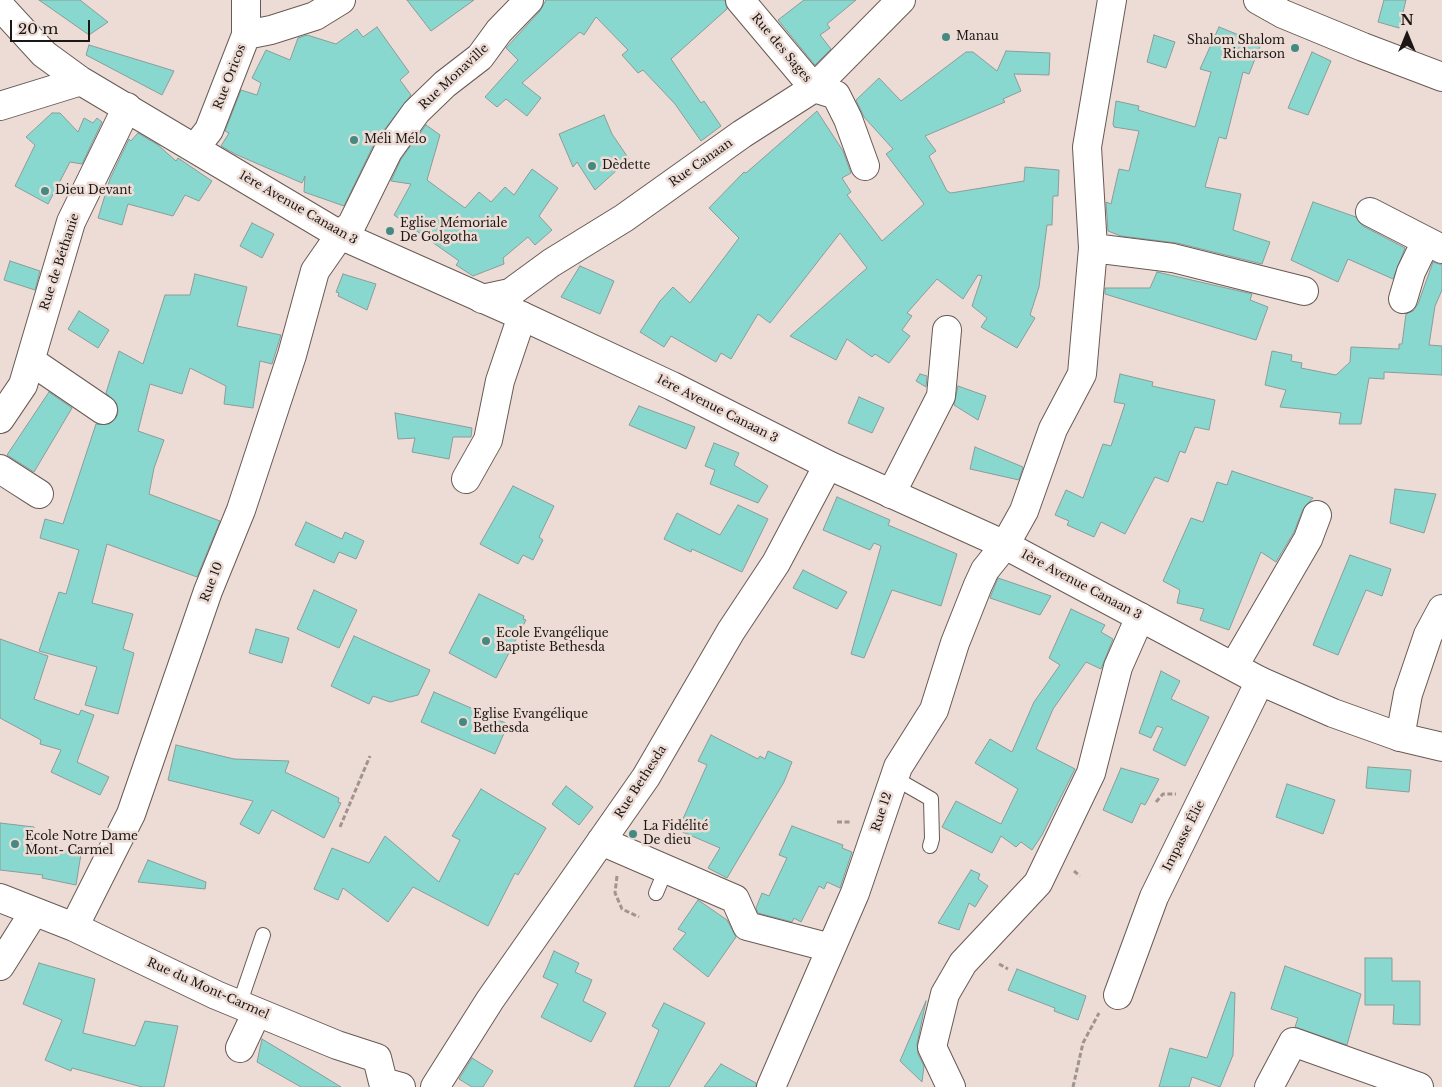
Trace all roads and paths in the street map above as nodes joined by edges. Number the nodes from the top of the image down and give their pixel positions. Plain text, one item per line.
1 (246, 0) edge
2 (341, 0) edge
3 (529, 0) edge
4 (740, 0) edge
5 (901, 0) edge
6 (1112, 0) edge
7 (1258, 0) edge
8 (0, 6) edge
9 (246, 35) junction
10 (1442, 78) edge
11 (81, 81) junction
12 (814, 88) junction
13 (0, 106) edge
14 (127, 107) junction
15 (195, 148) junction
16 (865, 166) dead end
17 (1370, 212) dead end
18 (340, 235) junction
19 (1434, 245) edge
20 (1094, 248) junction
21 (1304, 291) dead end
22 (482, 299) junction
23 (1404, 299) dead end
24 (522, 316) junction
25 (947, 330) dead end
26 (31, 361) junction
27 (103, 410) dead end
28 (0, 419) edge
29 (828, 465) junction
30 (0, 469) edge
31 (466, 479) dead end
32 (39, 494) dead end
33 (891, 494) junction
34 (1317, 516) dead end
35 (1005, 545) junction
36 (1442, 609) edge
37 (1140, 617) junction
38 (1234, 666) junction
39 (1260, 681) junction
40 (1400, 737) junction
41 (1442, 747) edge
42 (370, 756) dead end
43 (892, 776) junction
44 (340, 827) dead end
45 (601, 841) junction
46 (930, 846) dead end
47 (626, 852) junction
48 (0, 898) edge
49 (34, 912) junction
50 (639, 917) dead end
51 (74, 927) junction
52 (263, 935) dead end
53 (831, 948) junction
54 (0, 966) edge
55 (1118, 995) joint
56 (248, 1008) junction
57 (240, 1048) dead end
58 (388, 1085) edge
59 (435, 1087) edge
60 (771, 1087) edge
61 (950, 1087) edge
62 (1073, 1087) edge
63 (1268, 1087) edge
64 (1419, 1087) edge

1 - 9 street, Rue Oricos
2 - 9 street
3 - 18 street, Rue Monaville
4 - 12 street, Rue des Sages
5 - 12 street, Rue Canaan
6 - 20 street, Rue 12
7 - 10 street
8 - 11 street, 1ère Avenue Canaan 3
9 - 15 street, Rue Oricos
11 - 13 street
11 - 14 street, 1ère Avenue Canaan 3
12 - 16 street, Rue des Sages
12 - 22 street, Rue Canaan
14 - 15 street, 1ère Avenue Canaan 3
14 - 26 street, Rue de Béthanie
15 - 18 street, 1ère Avenue Canaan 3
17 - 19 street
18 - 22 street, 1ère Avenue Canaan 3
18 - 51 street, Rue 10
19 - 23 street
20 - 21 street
20 - 35 street, Rue 12
22 - 24 street, 1ère Avenue Canaan 3
24 - 29 street, 1ère Avenue Canaan 3
24 - 31 street
25 - 33 street
26 - 27 street
26 - 28 street, Rue de Béthanie
29 - 33 street, 1ère Avenue Canaan 3
29 - 45 street, Rue Bethesda
30 - 32 street
33 - 35 street, 1ère Avenue Canaan 3
34 - 38 street
35 - 37 street, 1ère Avenue Canaan 3
35 - 43 street, Rue 12
36 - 40 street
37 - 38 street, 1ère Avenue Canaan 3
37 - 61 street
38 - 39 street, 1ère Avenue Canaan 3
39 - 40 street, 1ère Avenue Canaan 3
39 - 55 street, Impasse Élie
40 - 41 street, 1ère Avenue Canaan 3
42 - 44 path
43 - 46 lane
43 - 53 street, Rue 12
45 - 47 street
45 - 59 street, Rue Bethesda
47 - 50 path
47 - 53 street
48 - 49 street, Rue du Mont-Carmel
49 - 51 street, Rue du Mont-Carmel
49 - 54 street
51 - 56 street, Rue du Mont-Carmel
52 - 56 lane
53 - 60 street, Rue 12
55 - 62 path
56 - 57 street
56 - 58 street, Rue du Mont-Carmel
63 - 64 street

